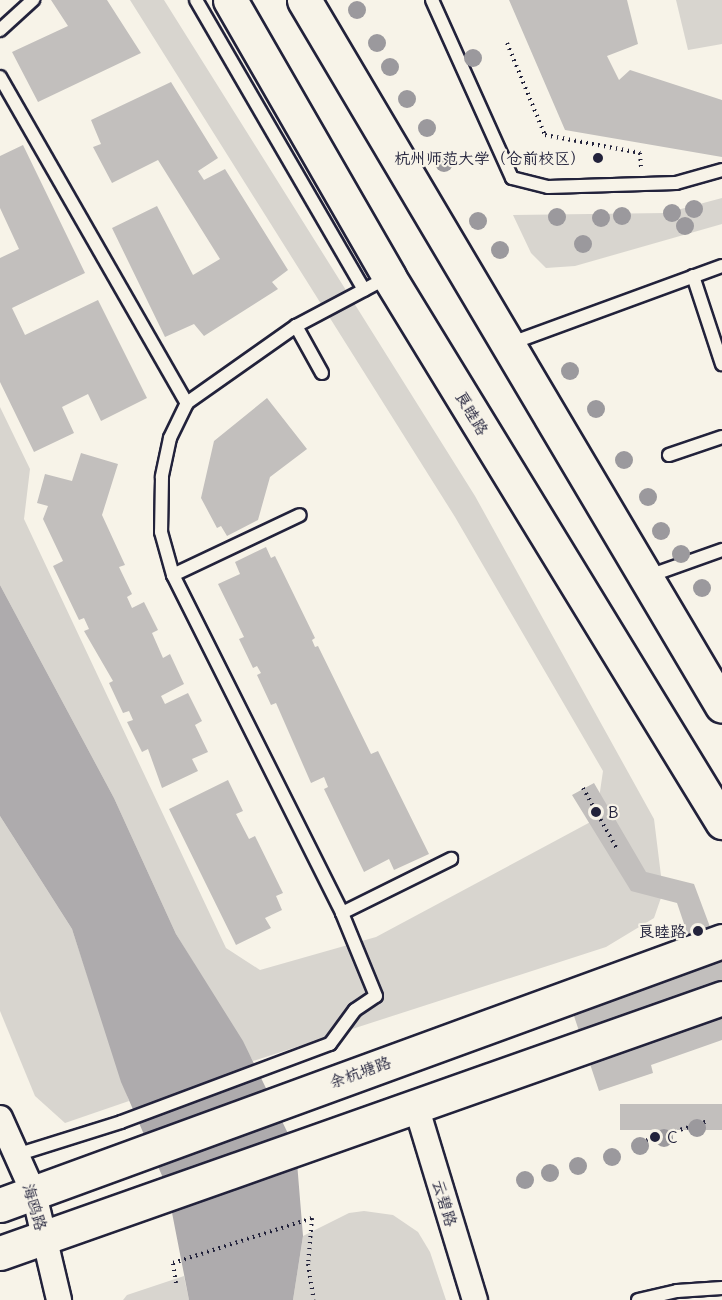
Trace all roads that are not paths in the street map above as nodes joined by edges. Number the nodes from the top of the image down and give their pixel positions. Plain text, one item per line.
1 (33, 0) edge
2 (196, 0) edge
3 (230, 0) edge
4 (303, 0) edge
5 (432, 0) edge
6 (0, 30) edge
7 (0, 77) edge
8 (722, 170) edge
9 (722, 266) edge
10 (693, 276) junction
11 (377, 284) junction
12 (296, 326) junction
13 (507, 345) junction
14 (722, 364) edge
15 (322, 372) dead end
16 (187, 404) junction
17 (722, 437) edge
18 (669, 455) dead end
19 (300, 515) dead end
20 (722, 550) edge
21 (173, 575) junction
22 (645, 577) junction
23 (722, 706) edge
24 (722, 822) edge
25 (451, 859) dead end
26 (342, 913) junction
27 (722, 941) edge
28 (722, 998) edge
29 (416, 1106) junction
30 (0, 1118) edge
31 (16, 1155) junction
32 (34, 1194) junction
33 (0, 1205) edge
34 (45, 1238) junction
35 (0, 1254) edge
36 (722, 1288) edge
37 (59, 1300) edge
38 (475, 1300) edge
39 (638, 1300) edge

1 - 6 lane
2 - 11 lane
3 - 11 main road, 良睦路
4 - 13 main road
5 - 8 lane
7 - 16 lane
9 - 10 lane
10 - 13 lane
10 - 14 lane
11 - 12 lane
11 - 24 main road, 良睦路
12 - 15 lane
12 - 16 lane
13 - 22 main road
16 - 21 lane
17 - 18 lane
19 - 21 lane
20 - 22 lane
21 - 26 lane
22 - 23 main road
25 - 26 lane
26 - 31 lane
27 - 32 main road, 余杭塘路
28 - 29 main road
29 - 34 main road
29 - 38 street, 云碧路
30 - 31 street, 海鸥路
31 - 32 street, 海鸥路
32 - 33 main road, 余杭塘路
32 - 34 street, 海鸥路
34 - 35 main road
34 - 37 street, 海鸥路
36 - 39 lane

